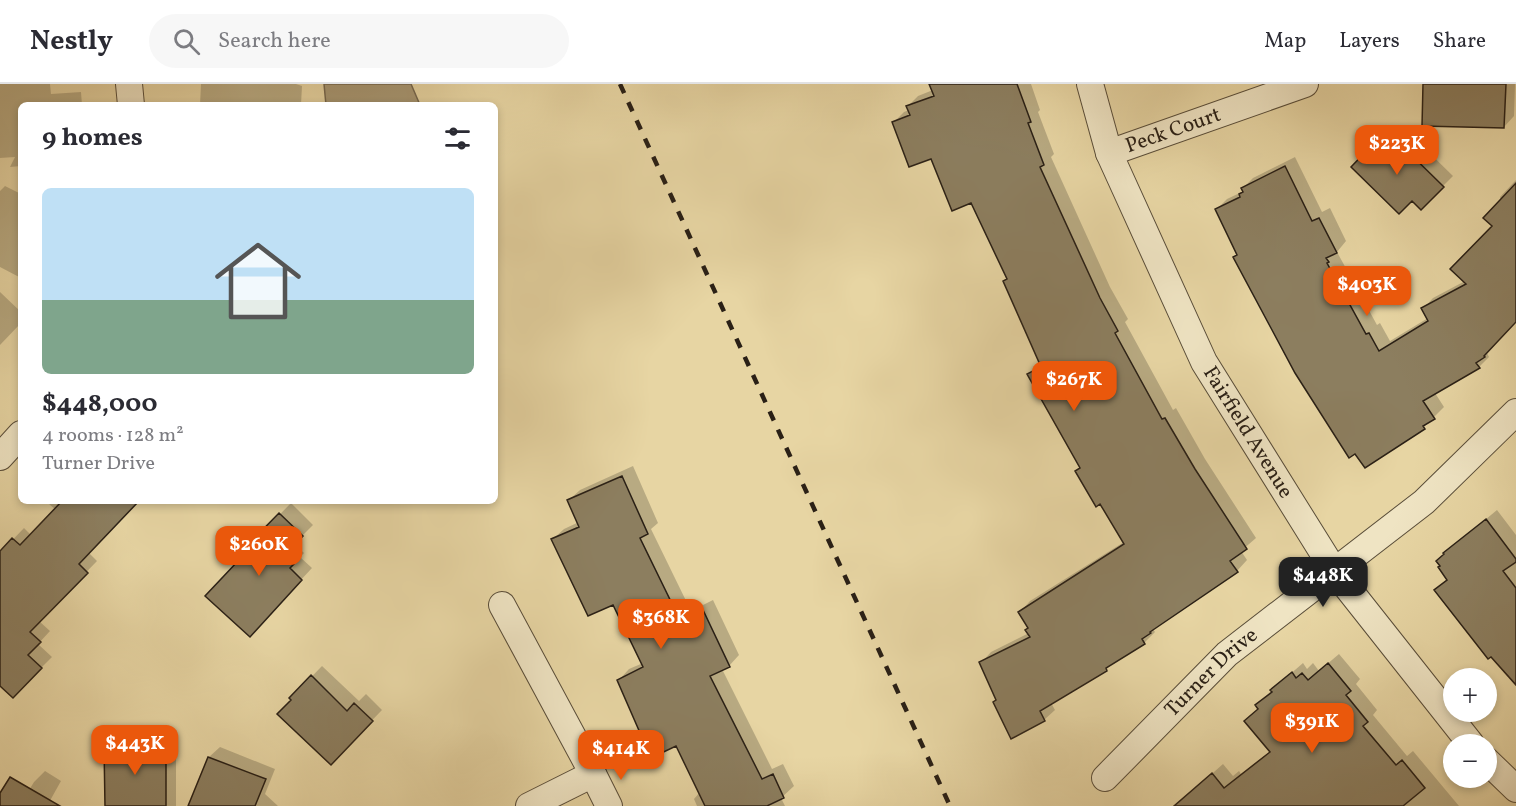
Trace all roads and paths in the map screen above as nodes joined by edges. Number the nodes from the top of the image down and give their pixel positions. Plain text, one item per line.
1 (129, 84) edge
2 (1090, 84) edge
3 (1305, 84) edge
4 (131, 102) edge
5 (1109, 153) junction
6 (1516, 412) edge
7 (18, 437) edge
8 (0, 457) edge
9 (1335, 572) junction
10 (502, 605) dead end
11 (1463, 734) edge
12 (1497, 771) edge
13 (593, 774) junction
14 (1105, 778) dead end
15 (1516, 789) edge
16 (529, 806) edge
17 (609, 806) edge

1 - 4 street
2 - 5 street, Fairfield Avenue
3 - 5 street, Peck Court
5 - 9 street, Fairfield Avenue
6 - 9 street, Turner Drive
7 - 8 street
9 - 11 street, Fairfield Avenue
9 - 14 street, Turner Drive
10 - 13 street
12 - 15 street
13 - 16 street
13 - 17 street

